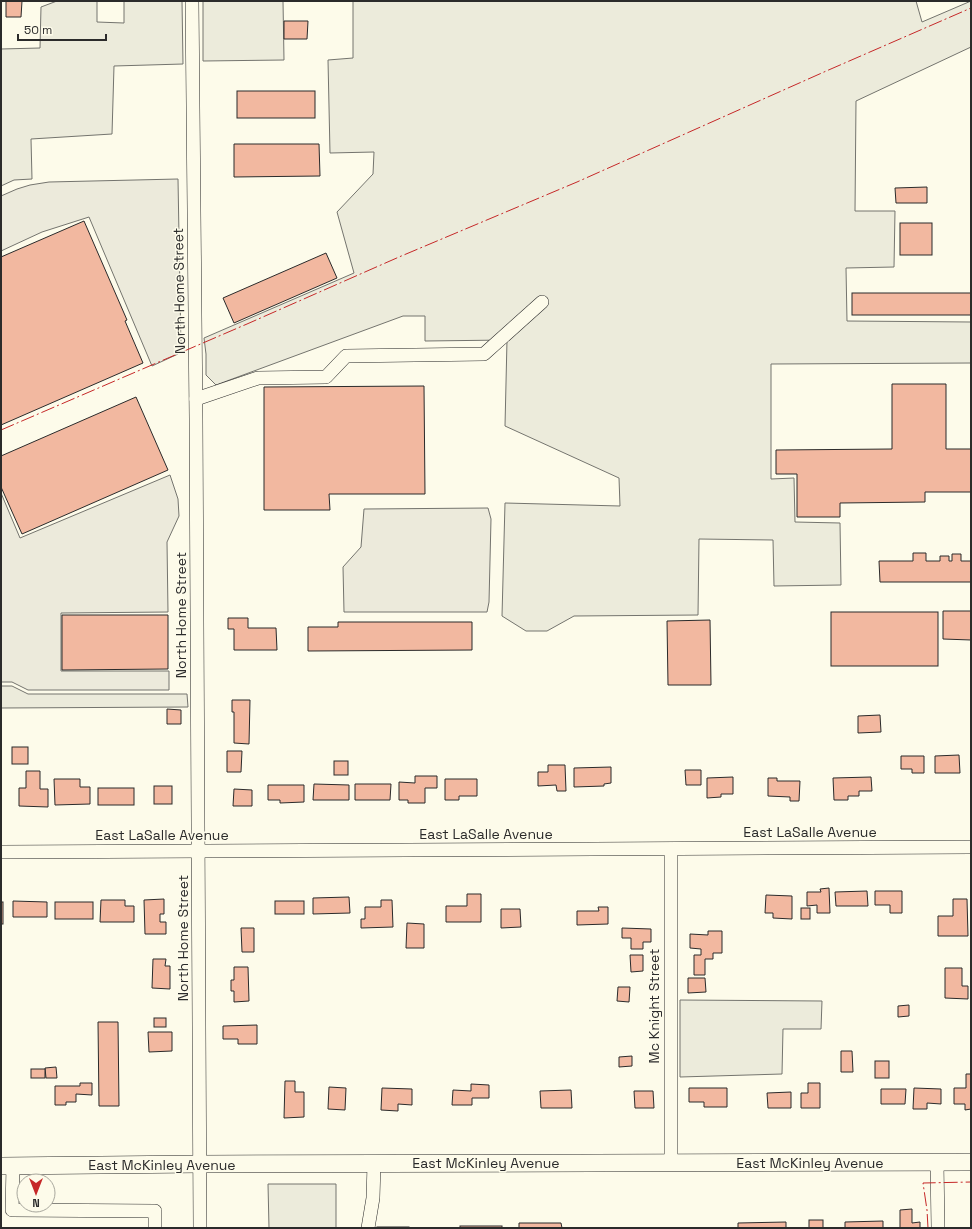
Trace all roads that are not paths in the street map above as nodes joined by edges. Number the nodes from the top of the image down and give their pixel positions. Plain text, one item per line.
1 (192, 1) edge
2 (542, 302) dead end
3 (196, 399) junction
4 (971, 847) edge
5 (671, 849) junction
6 (198, 851) junction
7 (1, 852) edge
8 (937, 1162) junction
9 (971, 1162) edge
10 (670, 1163) junction
11 (199, 1164) junction
12 (374, 1164) junction
13 (7, 1166) edge
14 (7, 1212) edge
15 (155, 1228) edge
16 (200, 1228) edge
17 (368, 1228) edge
18 (938, 1228) edge

1 - 3 street, North Home Street
2 - 3 street
3 - 6 street, North Home Street
4 - 5 street, East LaSalle Avenue
5 - 6 street, East LaSalle Avenue
5 - 10 street, Mc Knight Street
6 - 7 street, East LaSalle Avenue
6 - 11 street, North Home Street
8 - 9 main road, East McKinley Avenue
8 - 10 main road, East McKinley Avenue
8 - 18 street
10 - 12 main road, East McKinley Avenue
11 - 12 main road, East McKinley Avenue
11 - 13 main road, East McKinley Avenue
11 - 16 street, North Home Street
12 - 17 street
13 - 14 street
14 - 15 street

